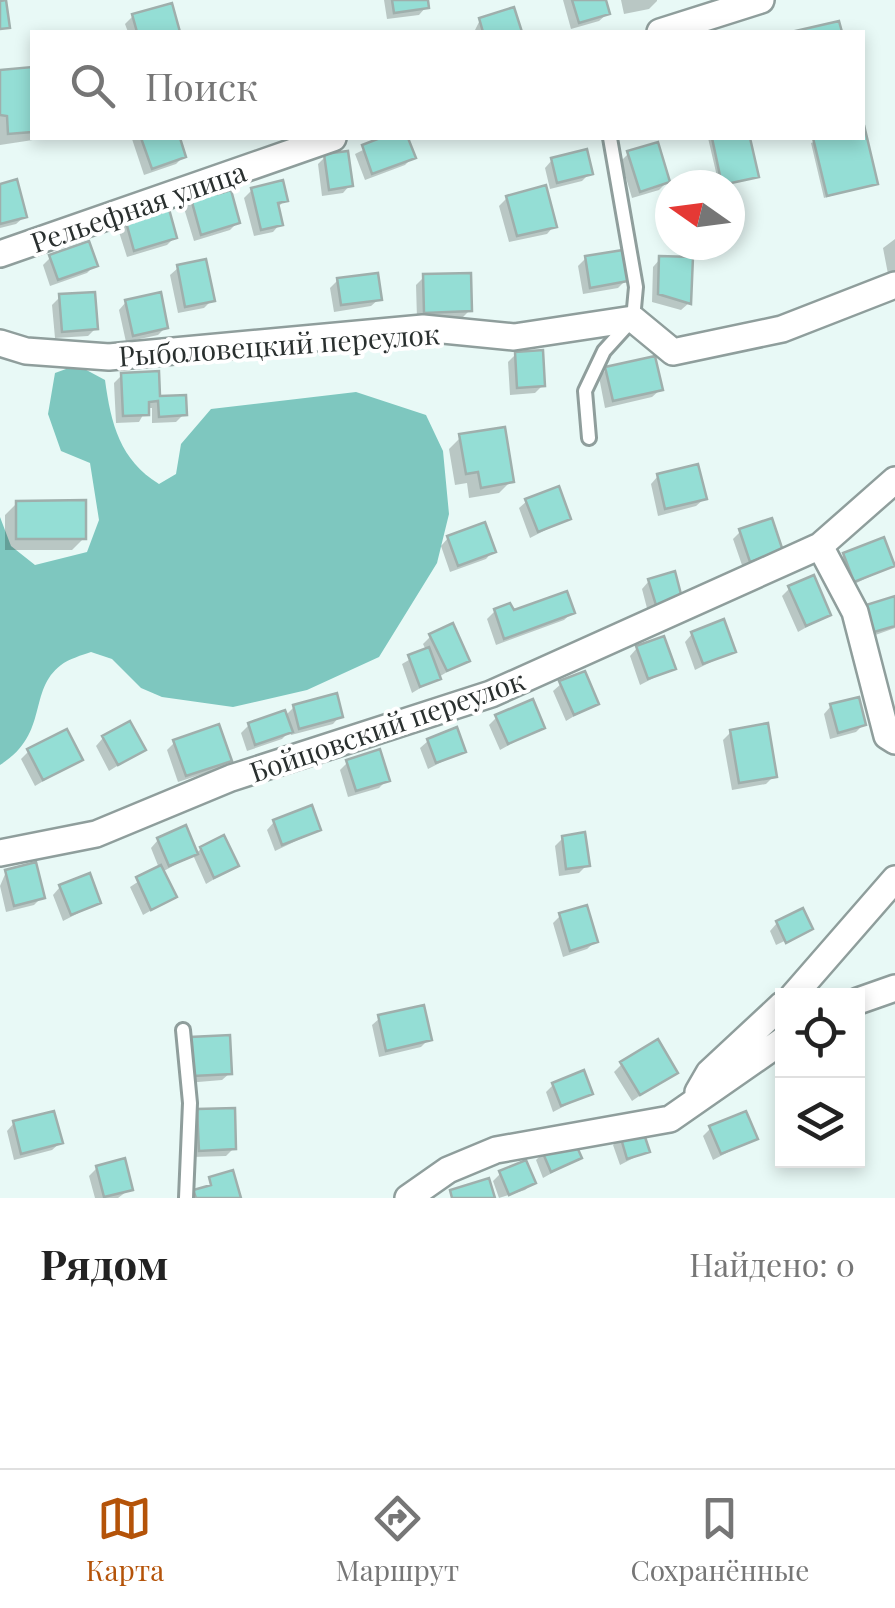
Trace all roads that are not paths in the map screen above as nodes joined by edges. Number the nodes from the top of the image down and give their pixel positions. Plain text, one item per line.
1 (761, 0) edge
2 (666, 30) edge
3 (326, 140) edge
4 (610, 140) edge
5 (0, 254) edge
6 (895, 285) edge
7 (633, 320) junction
8 (0, 343) edge
9 (589, 438) dead end
10 (895, 480) edge
11 (820, 546) junction
12 (895, 741) edge
13 (0, 852) edge
14 (895, 878) edge
15 (800, 988) edge
16 (895, 988) edge
17 (865, 999) edge
18 (775, 1012) edge
19 (183, 1030) dead end
20 (775, 1046) edge
21 (690, 1105) junction
22 (186, 1198) edge
23 (408, 1198) edge

1 - 2 street
3 - 5 street, Рельефная улица
4 - 7 lane
6 - 7 street
7 - 8 street, Рыболовецкий переулок
7 - 9 lane
10 - 11 street, Бойцовский переулок
11 - 12 street
11 - 13 street, Бойцовский переулок
14 - 15 street
16 - 17 street
18 - 21 street
19 - 22 lane
20 - 21 street
21 - 23 street

